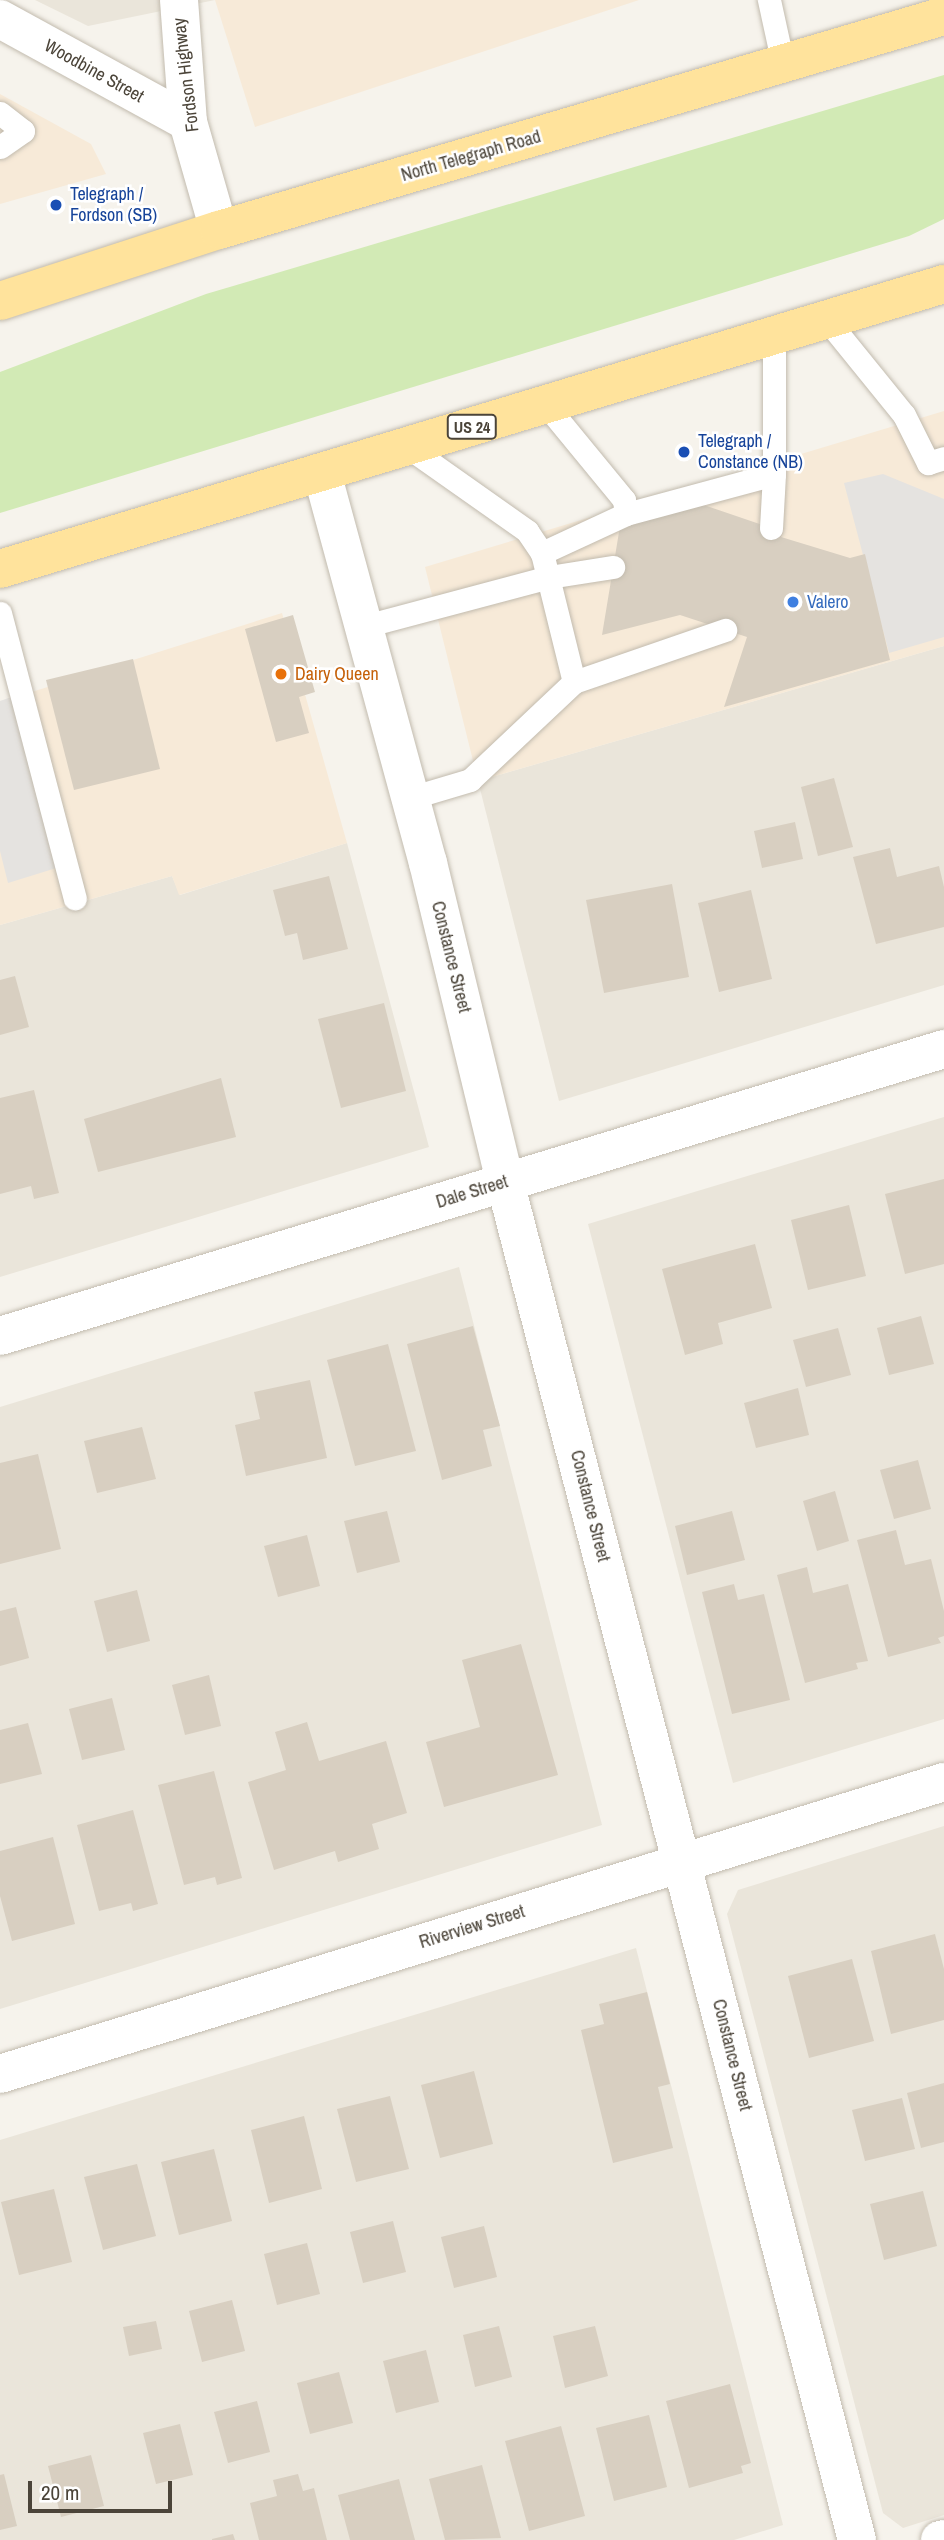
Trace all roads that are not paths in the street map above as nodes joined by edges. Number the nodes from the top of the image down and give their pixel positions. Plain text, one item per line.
1 (179, 0) edge
2 (769, 0) edge
3 (944, 16) edge
4 (0, 19) edge
5 (783, 64) junction
6 (0, 113) edge
7 (188, 122) junction
8 (0, 146) edge
9 (219, 230) junction
10 (944, 284) edge
11 (3, 301) edge
12 (827, 320) junction
13 (774, 336) junction
14 (545, 405) junction
15 (408, 447) junction
16 (944, 458) edge
17 (322, 473) junction
18 (774, 474) junction
19 (626, 514) junction
20 (771, 528) dead end
21 (542, 553) junction
22 (613, 567) dead end
23 (0, 569) edge
24 (549, 577) junction
25 (0, 612) edge
26 (365, 626) junction
27 (725, 630) dead end
28 (575, 682) junction
29 (410, 799) junction
30 (75, 898) dead end
31 (944, 1049) edge
32 (505, 1182) junction
33 (0, 1336) edge
34 (944, 1782) edge
35 (681, 1861) junction
36 (0, 2074) edge
37 (857, 2540) edge

1 - 7 street, Fordson Highway
2 - 5 lane
3 - 5 main road, North Telegraph Road
4 - 7 street, Woodbine Street
5 - 9 main road, North Telegraph Road
6 - 8 lane
7 - 9 street, Fordson Highway
9 - 11 main road, North Telegraph Road
10 - 12 main road, US 24
12 - 13 main road, US 24
12 - 16 lane
13 - 14 main road, US 24
13 - 18 lane
14 - 15 main road, US 24
14 - 19 lane
15 - 17 main road, US 24
15 - 21 lane
17 - 23 main road, US 24
17 - 26 street, Constance Street
18 - 19 lane
18 - 20 lane
19 - 21 lane
21 - 24 lane
22 - 24 lane
24 - 26 lane
24 - 28 lane
25 - 30 lane
26 - 29 street, Constance Street
27 - 28 lane
28 - 29 lane
29 - 32 street, Constance Street
31 - 32 street, Dale Street
32 - 33 street, Dale Street
32 - 35 street, Constance Street
34 - 35 street, Riverview Street
35 - 36 street, Riverview Street
35 - 37 street, Constance Street

